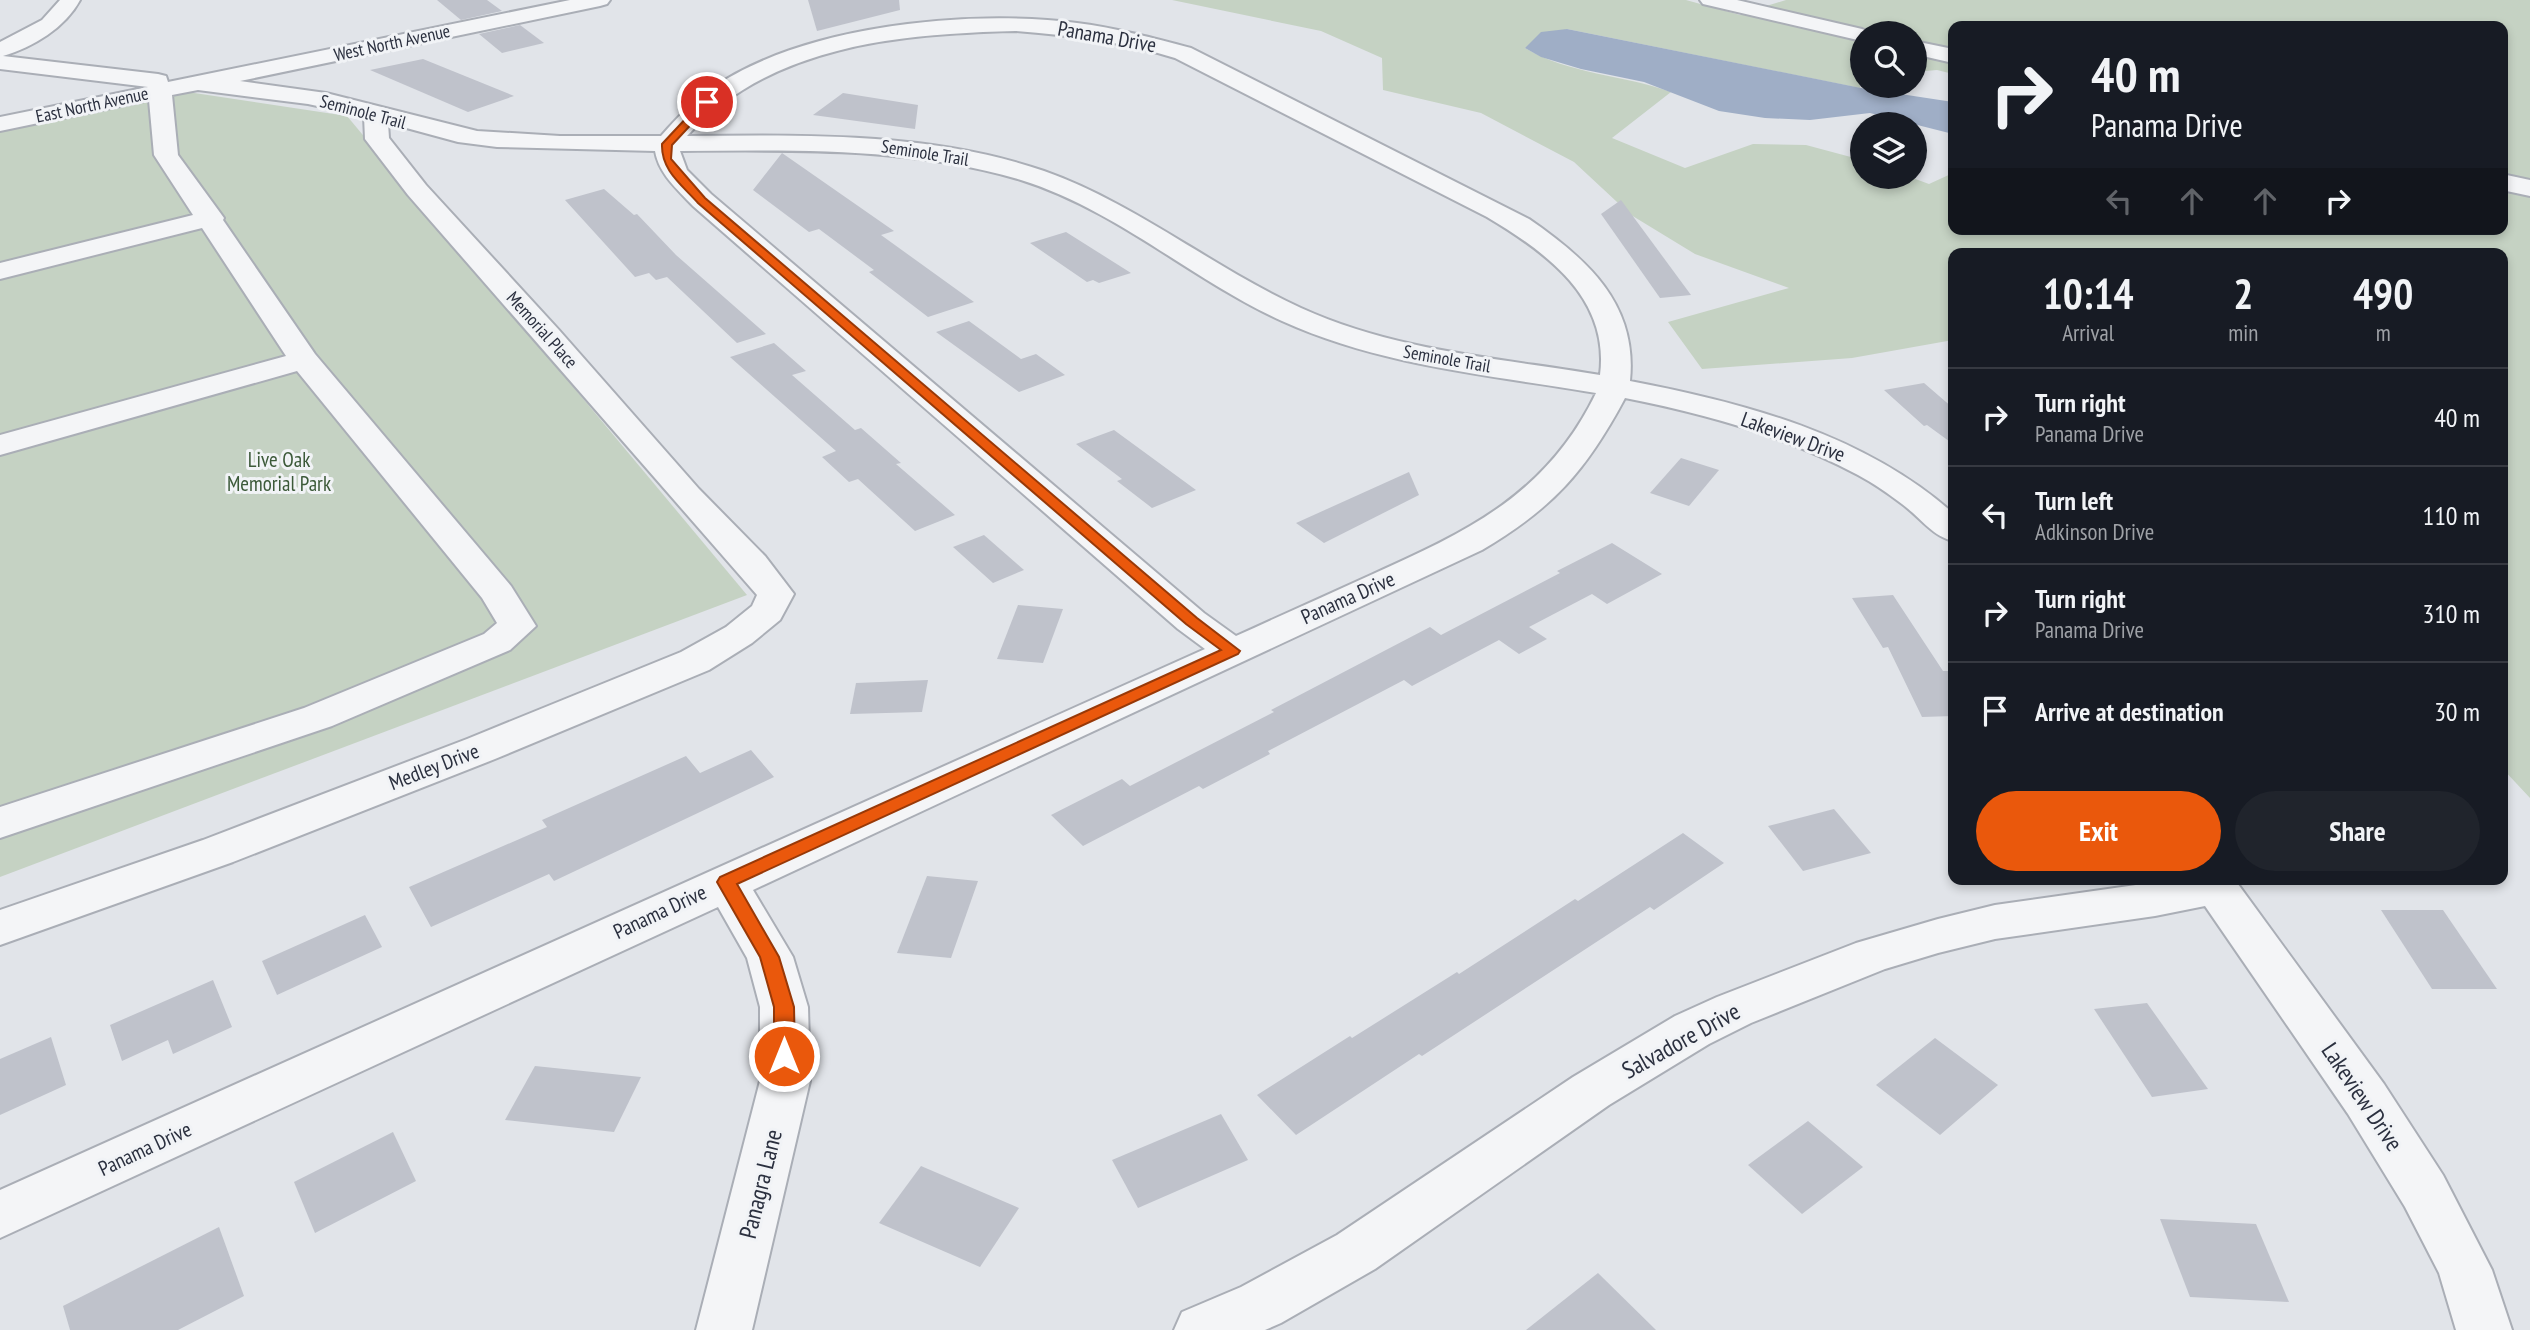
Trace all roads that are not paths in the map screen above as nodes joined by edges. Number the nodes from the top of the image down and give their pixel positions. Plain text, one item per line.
1 (70, 0) edge
2 (600, 0) edge
3 (1710, 0) edge
4 (1850, 32) edge
5 (0, 50) edge
6 (1927, 50) edge
7 (1948, 55) edge
8 (0, 62) edge
9 (180, 86) junction
10 (376, 114) junction
11 (0, 124) edge
12 (667, 144) junction
13 (2508, 183) edge
14 (2530, 188) edge
15 (211, 218) junction
16 (0, 271) edge
17 (304, 360) junction
18 (1614, 387) junction
19 (0, 445) edge
20 (1948, 526) edge
21 (727, 538) joint
22 (1232, 651) junction
23 (0, 823) edge
24 (726, 882) junction
25 (2209, 885) edge
26 (2214, 885) edge
27 (0, 928) edge
28 (0, 1215) edge
29 (724, 1330) edge
30 (1202, 1330) edge
31 (2484, 1330) edge

1 - 5 street
2 - 9 street, West North Avenue
3 - 4 street
6 - 7 street
8 - 9 street, Seminole Trail
9 - 10 street, Seminole Trail
9 - 11 street, East North Avenue
9 - 15 street
10 - 12 street, Seminole Trail
10 - 21 street, Memorial Place
12 - 18 street, Seminole Trail
12 - 18 street, Panama Drive
12 - 22 street
13 - 14 street
15 - 16 street
15 - 17 street
17 - 19 street
17 - 23 street
18 - 20 street, Lakeview Drive
18 - 22 street, Panama Drive
21 - 27 street, Medley Drive
22 - 24 street, Panama Drive
24 - 28 street, Panama Drive
24 - 29 street, Panagra Lane
25 - 30 street, Salvadore Drive
26 - 31 street, Lakeview Drive

